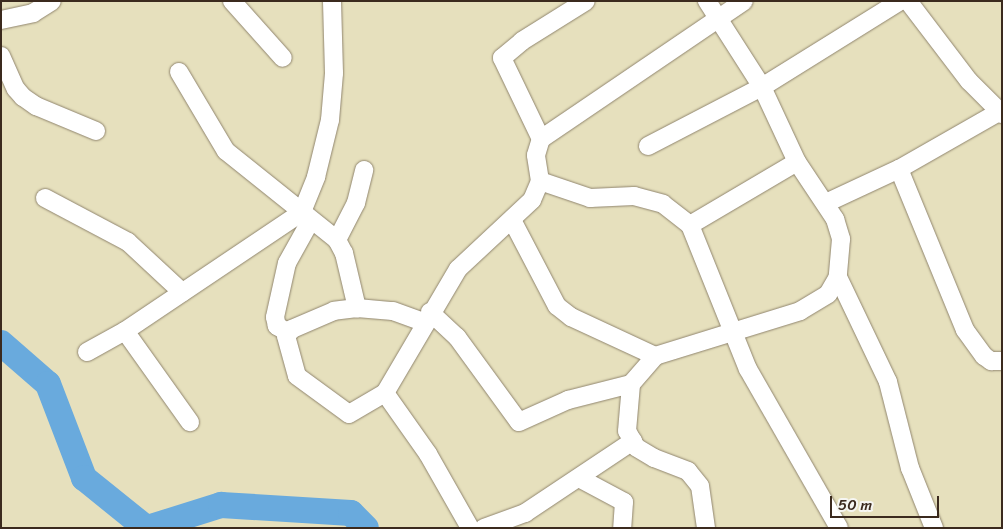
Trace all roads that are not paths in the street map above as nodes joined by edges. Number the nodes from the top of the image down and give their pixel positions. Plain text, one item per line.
1 (232, 1) edge
2 (332, 1) edge
3 (586, 1) edge
4 (707, 1) edge
5 (744, 1) edge
6 (900, 1) edge
7 (908, 1) edge
8 (43, 4) edge
9 (718, 18) junction
10 (1, 20) edge
11 (1, 56) edge
12 (283, 58) dead end
13 (179, 72) dead end
14 (762, 86) junction
15 (1001, 113) edge
16 (96, 131) dead end
17 (542, 139) junction
18 (648, 146) dead end
19 (797, 162) junction
20 (899, 169) junction
21 (364, 170) dead end
22 (540, 181) junction
23 (45, 198) dead end
24 (826, 203) junction
25 (306, 216) junction
26 (512, 220) junction
27 (690, 225) junction
28 (336, 240) junction
29 (838, 276) junction
30 (182, 292) junction
31 (357, 308) junction
32 (427, 317) junction
33 (125, 331) junction
34 (731, 331) junction
35 (287, 332) junction
36 (87, 352) dead end
37 (655, 356) junction
38 (1002, 361) edge
39 (631, 384) junction
40 (385, 393) junction
41 (190, 422) dead end
42 (633, 441) junction
43 (579, 478) junction
44 (470, 528) edge
45 (484, 528) edge
46 (622, 528) edge
47 (706, 528) edge
48 (839, 528) edge
49 (934, 528) edge

1 - 12 street
2 - 25 street
3 - 17 street
4 - 9 street
5 - 9 street
6 - 14 street
7 - 15 street
8 - 10 street
9 - 14 street
9 - 17 street
11 - 16 street
13 - 25 street
14 - 18 street
14 - 19 street
15 - 20 street
17 - 22 street
19 - 24 street
19 - 27 street
20 - 24 street
20 - 38 street
21 - 28 street
22 - 26 street
22 - 27 street
23 - 30 street
24 - 29 street
25 - 28 street
25 - 30 street
25 - 35 street
26 - 32 street
26 - 37 street
27 - 34 street
28 - 31 street
29 - 34 street
29 - 49 street
30 - 33 street
31 - 32 street
31 - 35 street
32 - 39 street
32 - 40 street
33 - 36 street
33 - 41 street
34 - 37 street
34 - 48 street
35 - 40 street
37 - 39 street
39 - 42 street
40 - 44 street
42 - 43 street
42 - 47 street
43 - 45 street
43 - 46 street

